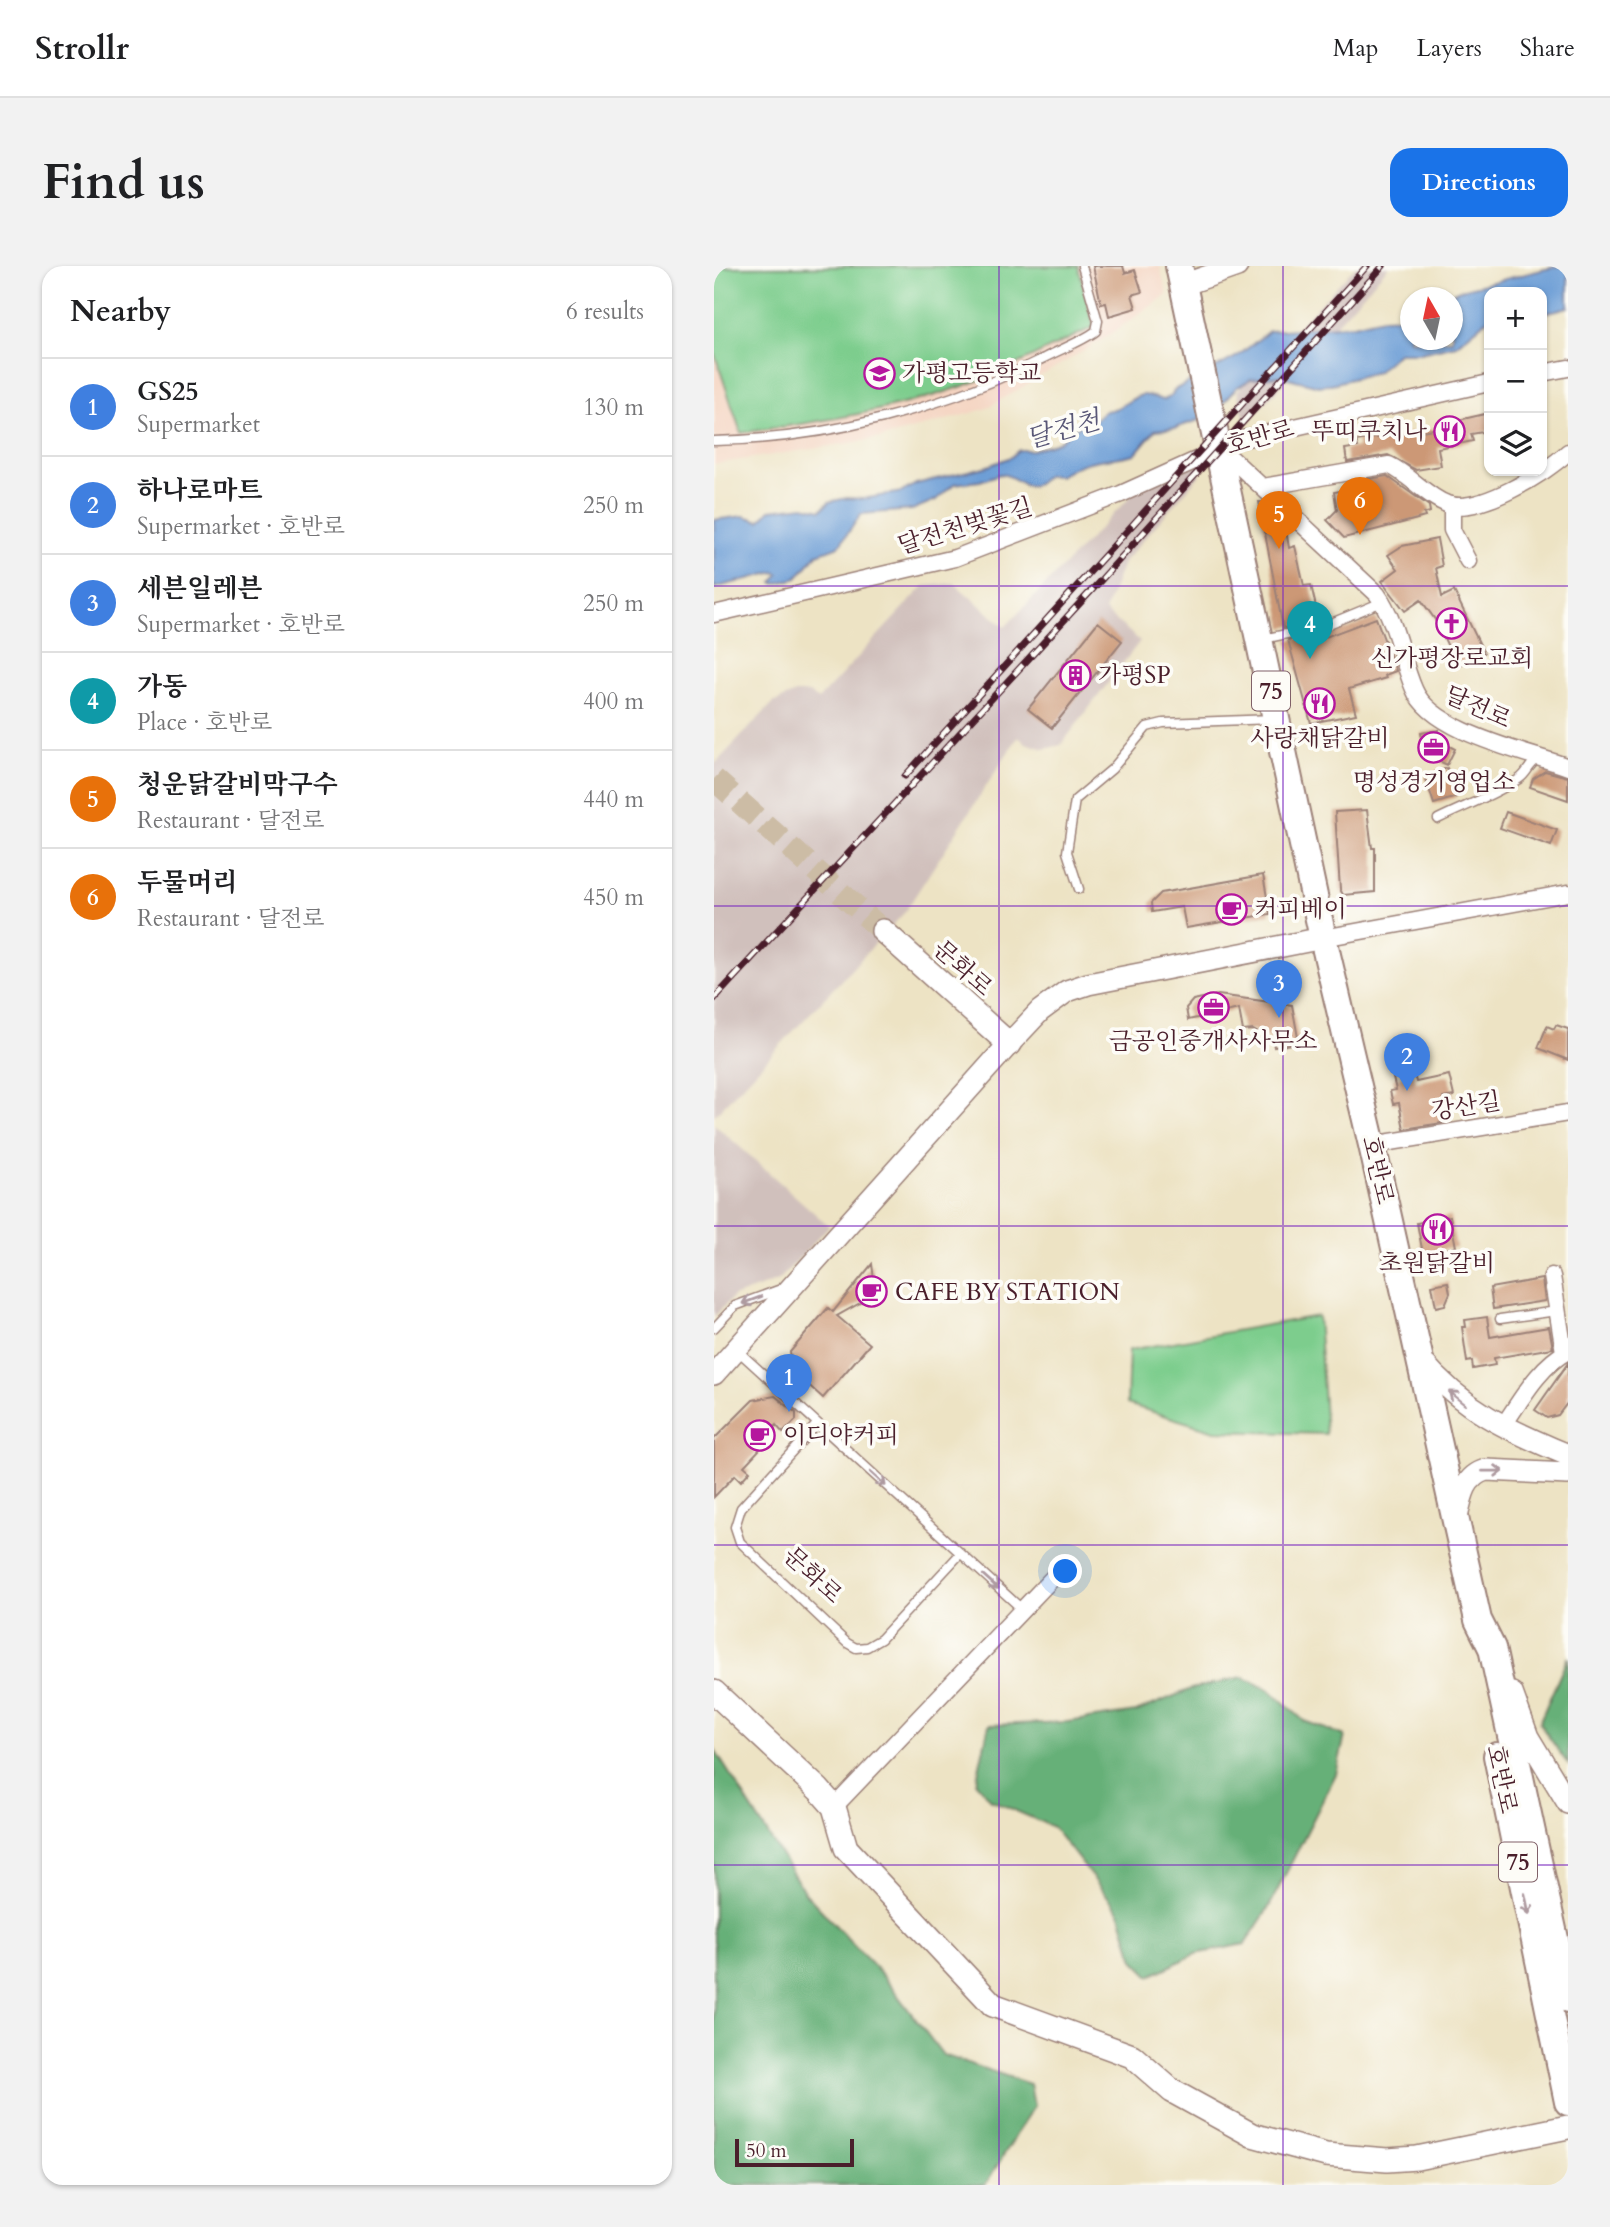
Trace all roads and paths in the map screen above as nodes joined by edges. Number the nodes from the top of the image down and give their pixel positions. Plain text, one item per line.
1 (1082, 266) edge
2 (1237, 266) edge
3 (1183, 283) edge
4 (1568, 368) edge
5 (1547, 372) edge
6 (1484, 384) edge
7 (714, 441) edge
8 (1216, 445) junction
9 (1568, 452) edge
10 (1263, 487) junction
11 (1452, 505) junction
12 (1468, 561) dead end
13 (1382, 602) junction
14 (714, 614) edge
15 (1260, 640) junction
16 (1278, 719) junction
17 (1542, 757) junction
18 (1568, 766) edge
19 (1437, 818) dead end
20 (1079, 889) dead end
21 (1568, 892) edge
22 (883, 931) tunnel mouth
23 (1323, 938) junction
24 (1009, 1044) junction
25 (1568, 1113) edge
26 (1372, 1145) junction
27 (1552, 1276) dead end
28 (797, 1283) junction
29 (1558, 1311) junction
30 (1500, 1319) dead end
31 (714, 1328) edge
32 (737, 1350) junction
33 (1566, 1352) edge
34 (1420, 1359) junction
35 (714, 1374) edge
36 (817, 1424) junction
37 (1503, 1426) junction
38 (1568, 1455) edge
39 (1568, 1474) edge
40 (1457, 1518) junction
41 (960, 1554) junction
42 (1066, 1564) dead end
43 (1023, 1610) junction
44 (1478, 1620) junction
45 (1492, 1648) junction
46 (714, 1692) edge
47 (1568, 1803) edge
48 (834, 1807) junction
49 (1568, 1999) edge
50 (1568, 2102) edge
51 (1568, 2127) edge

1 - 7 lane
2 - 3 street
3 - 8 main road, 75
4 - 5 street
6 - 8 street, 호반로
8 - 10 street, 달전로
8 - 14 street, 달전천벚꽃길
8 - 15 main road, 호반로 / 75
9 - 11 street
10 - 11 street
10 - 13 street, 달전로
11 - 12 street
13 - 15 lane
13 - 17 street, 달전로
15 - 16 main road, 호반로 / 75
16 - 20 lane
16 - 23 main road, 호반로 / 75
17 - 18 street, 달전로
17 - 19 lane
21 - 23 street
22 - 24 main road, 문화로
23 - 24 street
23 - 26 main road, 호반로 / 75
24 - 28 street
25 - 26 street, 강산길
26 - 34 main road, 호반로 / 75
27 - 29 street
28 -> 31 lane
28 - 32 street
29 - 30 lane
29 - 33 street
32 - 35 street
32 - 36 lane
33 - 37 street
37 -> 34 street
34 - 40 main road, 호반로 / 75
36 -> 41 lane
36 - 41 lane, 문화로
37 - 38 street
40 -> 39 street
40 - 44 main road, 호반로 / 75
41 -> 43 lane
42 - 43 street
43 - 48 street
44 - 45 main road, 호반로 / 75
44 -> 50 main road, 호반로 / 75
45 - 47 street, 호반로
45 - 49 main road, 호반로 / 75
46 - 48 main road
48 - 51 main road

